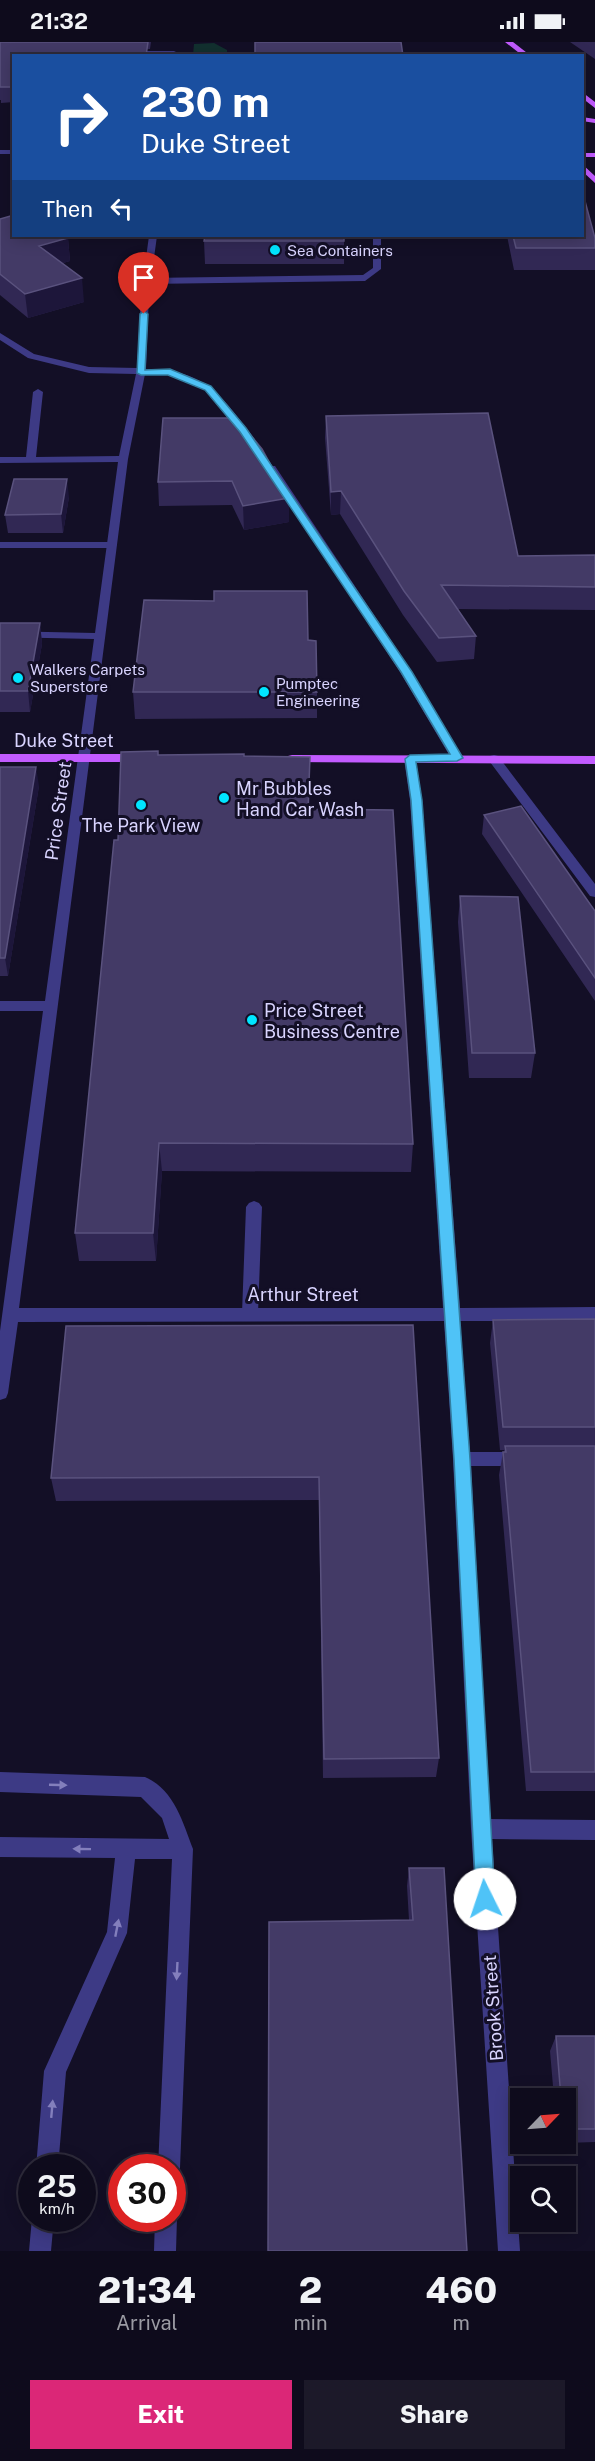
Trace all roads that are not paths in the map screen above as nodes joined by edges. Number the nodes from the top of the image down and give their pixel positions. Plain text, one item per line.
1 (175, 42) edge
2 (509, 42) edge
3 (116, 53) edge
4 (173, 54) edge
5 (525, 54) edge
6 (584, 168) edge
7 (595, 181) edge
8 (153, 237) edge
9 (377, 237) edge
10 (147, 281) junction
11 (0, 336) edge
12 (141, 373) junction
13 (38, 392) dead end
14 (254, 444) edge
15 (261, 454) edge
16 (123, 459) junction
17 (0, 460) edge
18 (30, 460) junction
19 (0, 545) edge
20 (112, 545) junction
21 (0, 634) edge
22 (99, 636) junction
23 (0, 758) edge
24 (83, 758) junction
25 (153, 758) edge
26 (457, 758) junction
27 (282, 759) edge
28 (410, 759) junction
29 (494, 759) junction
30 (595, 760) edge
31 (595, 893) edge
32 (50, 1005) junction
33 (0, 1006) edge
34 (254, 1207) dead end
35 (6, 1294) edge
36 (250, 1313) junction
37 (451, 1314) junction
38 (595, 1314) edge
39 (11, 1315) junction
40 (0, 1393) edge
41 (462, 1459) junction
42 (539, 1459) edge
43 (0, 1782) edge
44 (481, 1829) junction
45 (595, 1830) edge
46 (0, 1847) edge
47 (126, 1850) junction
48 (183, 1850) junction
49 (48, 2154) edge
50 (170, 2154) edge
51 (42, 2232) edge
52 (166, 2232) edge
53 (40, 2251) edge
54 (165, 2251) edge
55 (508, 2251) edge

1 - 4 street
2 - 5 main road
3 - 4 street
6 - 7 main road
8 - 10 street, Price Street
9 - 10 street
10 - 12 street, Price Street
11 - 12 street
12 - 14 street
12 - 16 street, Price Street
13 - 18 street
15 - 26 street
16 - 18 street
16 - 20 street, Price Street
17 - 18 street
19 - 20 street
20 - 22 street, Price Street
21 - 22 street
22 - 24 street, Price Street
23 - 24 main road, Duke Street
24 - 25 main road, Duke Street
24 - 32 street, Price Street
26 - 28 main road
26 - 29 main road
27 - 28 main road
28 - 37 street, Brook Street
29 - 30 main road
29 - 31 street
32 - 33 street
32 - 35 street, Price Street
34 - 36 street
35 - 39 street, Price Street
36 - 37 street, Arthur Street
36 - 39 street, Arthur Street
37 - 38 street, Arthur Street
37 - 41 street, Brook Street
39 - 40 street, Price Street
41 - 42 street
41 - 44 street, Brook Street
43 -> 48 street
44 - 45 street
44 - 55 street, Brook Street
47 -> 46 street
47 - 48 street
49 -> 47 street
48 -> 50 street
51 - 53 street
52 - 54 street

